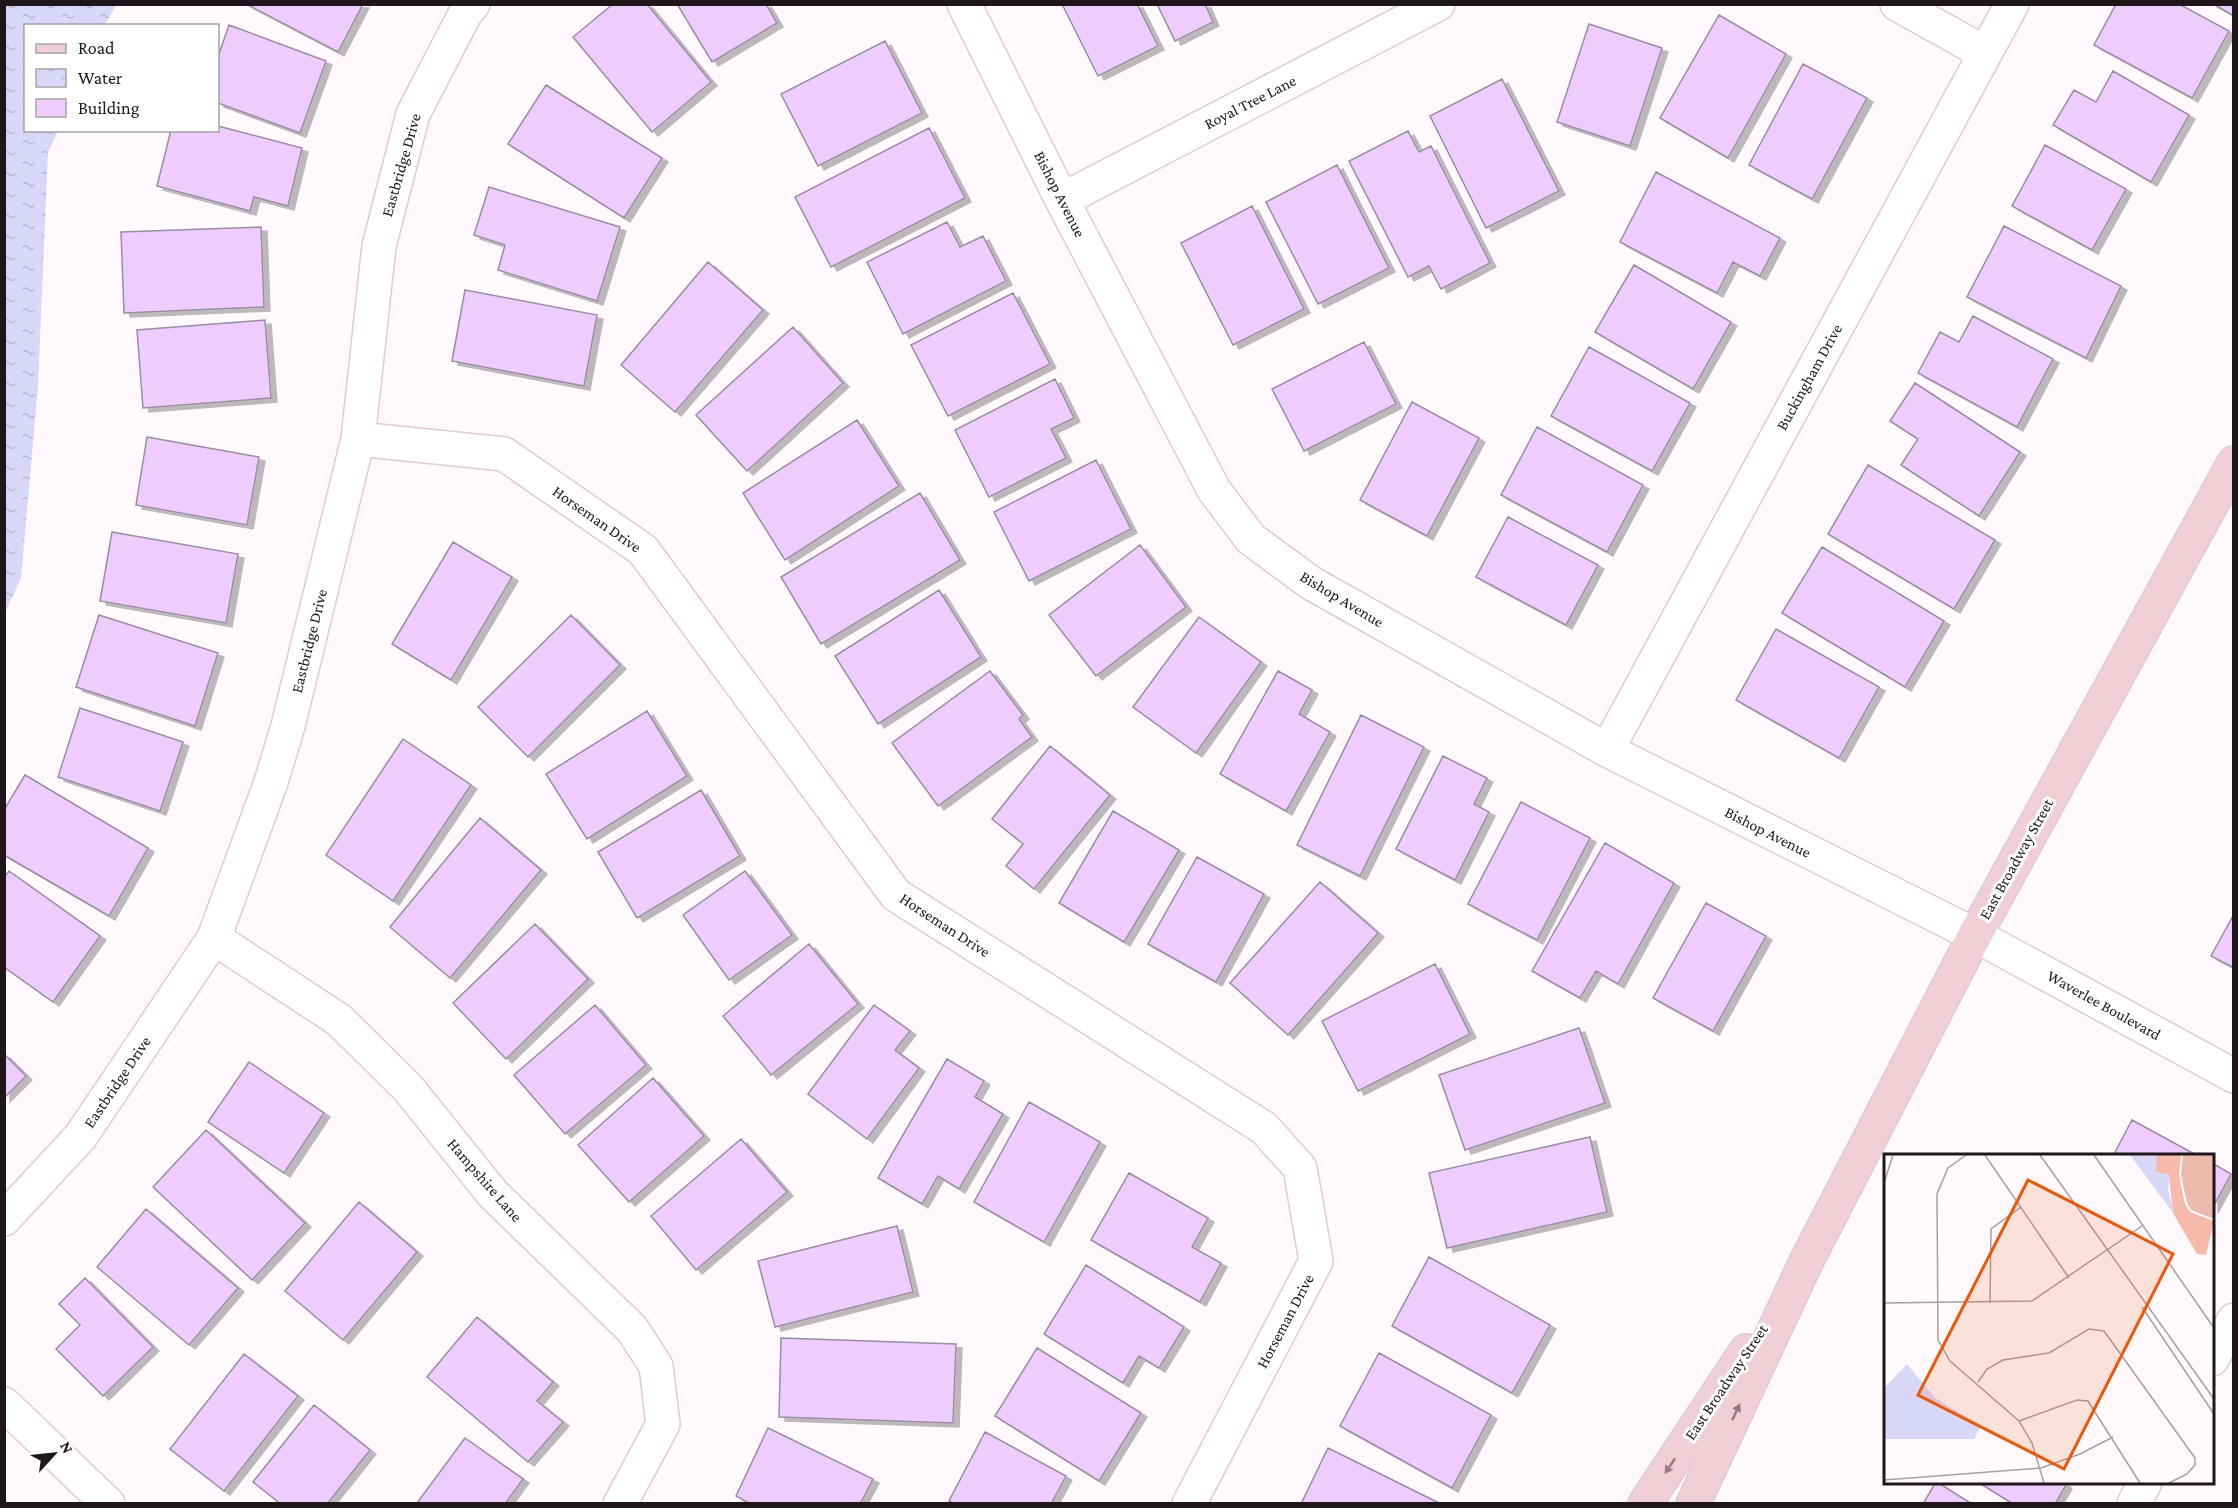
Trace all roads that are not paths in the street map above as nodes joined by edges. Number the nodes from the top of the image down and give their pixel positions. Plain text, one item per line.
1 (473, 4) edge
2 (964, 4) edge
3 (1438, 4) edge
4 (1897, 4) edge
5 (2012, 4) edge
6 (1985, 53) junction
7 (1062, 200) junction
8 (358, 439) junction
9 (2234, 463) edge
10 (1607, 750) junction
11 (1975, 935) junction
12 (214, 938) junction
13 (2234, 1076) edge
14 (4, 1219) edge
15 (1807, 1260) junction
16 (2234, 1320) edge
17 (2214, 1355) edge
18 (4, 1404) edge
19 (2144, 1484) edge
20 (108, 1503) edge
21 (620, 1503) edge
22 (1189, 1503) edge
23 (1645, 1503) edge
24 (1693, 1503) edge
25 (2134, 1503) edge

1 - 8 street, Eastbridge Drive
2 - 7 street, Bishop Avenue
3 - 7 street, Royal Tree Lane
4 - 6 street
5 - 6 street, Buckingham Drive
6 - 10 street, Buckingham Drive
7 - 10 street, Bishop Avenue
8 - 12 street, Eastbridge Drive
8 - 22 street, Horseman Drive
9 - 11 main road, East Broadway Street
10 - 11 street, Bishop Avenue
11 - 13 street, Waverlee Boulevard
11 - 15 main road, East Broadway Street
12 - 14 street, Eastbridge Drive
12 - 21 street, Hampshire Lane
15 -> 23 main road, East Broadway Street
24 -> 15 main road, East Broadway Street
16 - 17 street
18 - 20 street
19 - 25 street

